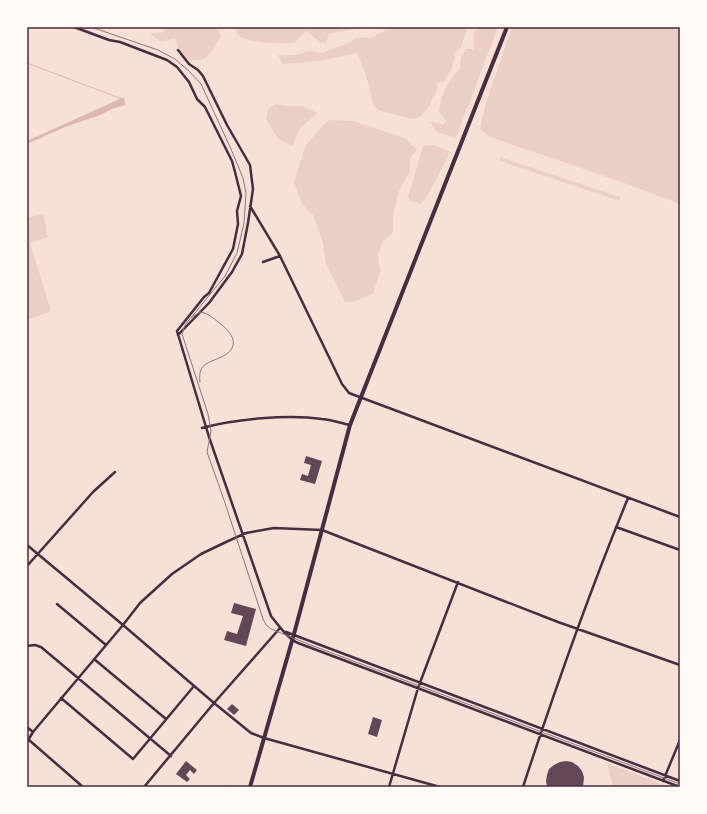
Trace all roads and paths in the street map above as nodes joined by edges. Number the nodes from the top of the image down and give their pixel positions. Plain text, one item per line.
1 (74, 27) edge
2 (507, 27) edge
3 (178, 50) dead end
4 (250, 206) junction
5 (280, 256) junction
6 (263, 262) dead end
7 (178, 336) junction
8 (360, 397) junction
9 (350, 425) junction
10 (206, 427) junction
11 (202, 428) dead end
12 (116, 472) dead end
13 (628, 498) junction
14 (680, 517) edge
15 (616, 527) junction
16 (322, 530) junction
17 (243, 535) junction
18 (27, 545) edge
19 (680, 550) edge
20 (38, 554) junction
21 (27, 566) edge
22 (458, 582) junction
23 (57, 604) dead end
24 (123, 625) junction
25 (280, 628) junction
26 (577, 628) junction
27 (285, 632) junction
28 (294, 634) junction
29 (292, 641) junction
30 (106, 645) junction
31 (27, 646) edge
32 (94, 659) junction
33 (680, 665) edge
34 (79, 678) junction
35 (420, 683) junction
36 (194, 686) junction
37 (418, 688) junction
38 (61, 698) junction
39 (214, 703) junction
40 (166, 719) junction
41 (27, 728) edge
42 (542, 728) junction
43 (33, 732) junction
44 (540, 735) junction
45 (150, 738) junction
46 (264, 738) junction
47 (680, 740) edge
48 (28, 741) edge
49 (171, 756) junction
50 (392, 774) junction
51 (666, 775) junction
52 (664, 781) junction
53 (680, 781) edge
54 (83, 787) edge
55 (144, 787) edge
56 (250, 787) edge
57 (388, 787) edge
58 (440, 787) edge
59 (523, 787) edge
60 (680, 787) edge

1 - 7 street
2 - 8 main road
3 - 4 street
4 - 5 street
4 - 7 street
5 - 6 street
5 - 8 street
7 - 10 street
8 - 9 main road
8 - 13 street
9 - 10 street
9 - 16 main road
10 - 11 street
10 - 17 street
12 - 20 street
13 - 14 street
13 - 15 street
15 - 19 street
15 - 26 street
16 - 17 street
16 - 22 street
16 - 28 main road
17 - 24 street
17 - 25 street
18 - 20 street
20 - 21 street
20 - 24 street
22 - 26 street
22 - 35 street
23 - 30 street
24 - 30 street
24 - 36 street
25 - 27 street
25 - 39 street
26 - 33 street
26 - 42 street
27 - 28 street
27 - 29 street
28 - 29 main road
28 - 35 street
29 - 37 street
29 - 46 main road
30 - 32 street
31 - 34 street
32 - 34 street
32 - 40 street
34 - 38 street
34 - 45 street
35 - 37 street
35 - 42 street
36 - 39 street
36 - 40 street
37 - 44 street
37 - 50 street
38 - 43 street
38 - 45 street
39 - 46 street
39 - 49 street
40 - 45 street
41 - 43 street
42 - 44 street
42 - 51 street
43 - 48 street
44 - 52 street
44 - 59 street
45 - 49 street
46 - 50 street
46 - 56 main road
47 - 51 street
48 - 54 street
49 - 55 street
50 - 57 street
50 - 58 street
51 - 52 street
51 - 53 street
52 - 60 street

